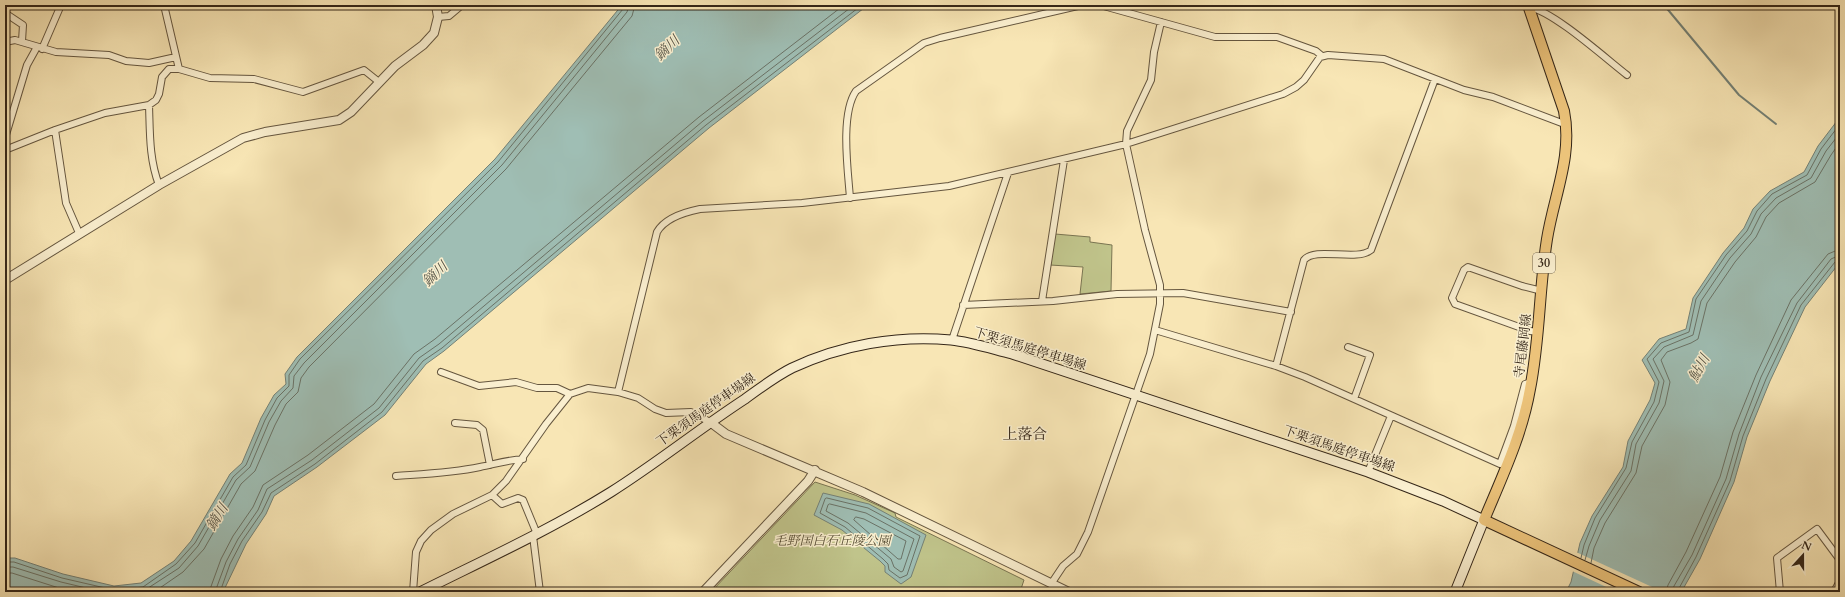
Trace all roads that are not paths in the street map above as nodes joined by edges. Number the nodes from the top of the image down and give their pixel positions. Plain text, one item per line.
1 (6, 5) edge
2 (61, 5) edge
3 (164, 5) edge
4 (436, 5) edge
5 (462, 5) edge
6 (1082, 5) edge
7 (1100, 5) edge
8 (1528, 6) edge
9 (5, 9) edge
10 (5, 13) edge
11 (438, 17) junction
12 (1161, 22) junction
13 (22, 41) junction
14 (5, 42) edge
15 (39, 48) junction
16 (1322, 56) junction
17 (176, 57) junction
18 (178, 68) junction
19 (1627, 75) dead end
20 (1435, 79) junction
21 (379, 82) junction
22 (149, 105) junction
23 (1567, 124) junction
24 (55, 130) junction
25 (5, 138) edge
26 (1126, 144) junction
27 (5, 150) edge
28 (1064, 160) junction
29 (1008, 173) junction
30 (159, 185) junction
31 (850, 198) junction
32 (79, 233) junction
33 (5, 280) edge
34 (1542, 291) junction
35 (1161, 294) junction
36 (1042, 301) junction
37 (963, 306) junction
38 (1291, 312) junction
39 (1155, 330) junction
40 (1538, 332) junction
41 (952, 340) junction
42 (1348, 347) dead end
43 (1276, 366) junction
44 (441, 372) dead end
45 (1532, 382) junction
46 (618, 392) junction
47 (570, 394) junction
48 (1136, 396) junction
49 (1354, 399) junction
50 (1391, 416) junction
51 (710, 422) junction
52 (455, 423) dead end
53 (523, 459) junction
54 (490, 464) junction
55 (815, 470) junction
56 (1368, 472) junction
57 (396, 476) dead end
58 (492, 495) junction
59 (1484, 520) junction
60 (535, 535) junction
61 (1840, 560) edge
62 (1840, 583) edge
63 (1050, 584) junction
64 (413, 592) edge
65 (420, 592) edge
66 (540, 592) edge
67 (703, 592) edge
68 (1069, 592) edge
69 (1455, 592) edge
70 (1639, 592) edge
71 (1780, 592) edge
72 (1835, 592) edge

1 - 9 street
2 - 15 street
3 - 17 street
4 - 11 street
5 - 11 street
6 - 31 street
7 - 12 street
8 - 19 street
8 - 23 main road, 寺尾藤岡線 / 30
10 - 13 street
11 - 21 street
12 - 16 street
12 - 26 street
13 - 14 street
13 - 15 street
15 - 17 street
15 - 25 street
16 - 20 street
16 - 26 street
17 - 18 street
18 - 21 street
18 - 22 street
20 - 23 street
20 - 38 street
21 - 30 street
22 - 24 street
22 - 30 street
23 - 34 main road, 寺尾藤岡線 / 30
24 - 27 street
24 - 32 street
26 - 28 street
26 - 35 street
28 - 29 street
28 - 36 street
29 - 31 street
29 - 37 street
30 - 32 street
31 - 46 street
32 - 33 street
34 - 40 main road, 寺尾藤岡線 / 30
34 - 40 street
35 - 36 street
35 - 38 street
35 - 39 street
36 - 37 street
37 - 41 street
38 - 43 street
39 - 43 street
39 - 48 street
40 - 45 main road, 寺尾藤岡線 / 30
41 - 48 main road, 下栗須馬庭停車場線
41 - 51 main road, 下栗須馬庭停車場線
42 - 49 street
43 - 49 street
44 - 47 street
45 - 50 street
45 - 59 main road, 寺尾藤岡線 / 30
46 - 47 street
46 - 51 street
47 - 53 street
48 - 56 main road, 下栗須馬庭停車場線
48 - 63 street
49 - 50 street
50 - 56 street
51 - 55 street
51 - 60 main road, 下栗須馬庭停車場線
52 - 54 street
53 - 54 street
53 - 58 street
54 - 57 street
55 - 63 street
55 - 67 street
56 - 59 main road, 下栗須馬庭停車場線
58 - 60 street
58 - 64 street
59 - 69 main road
59 - 70 main road
60 - 65 main road, 下栗須馬庭停車場線
60 - 66 street
61 - 71 street
62 - 72 street
63 - 68 street

